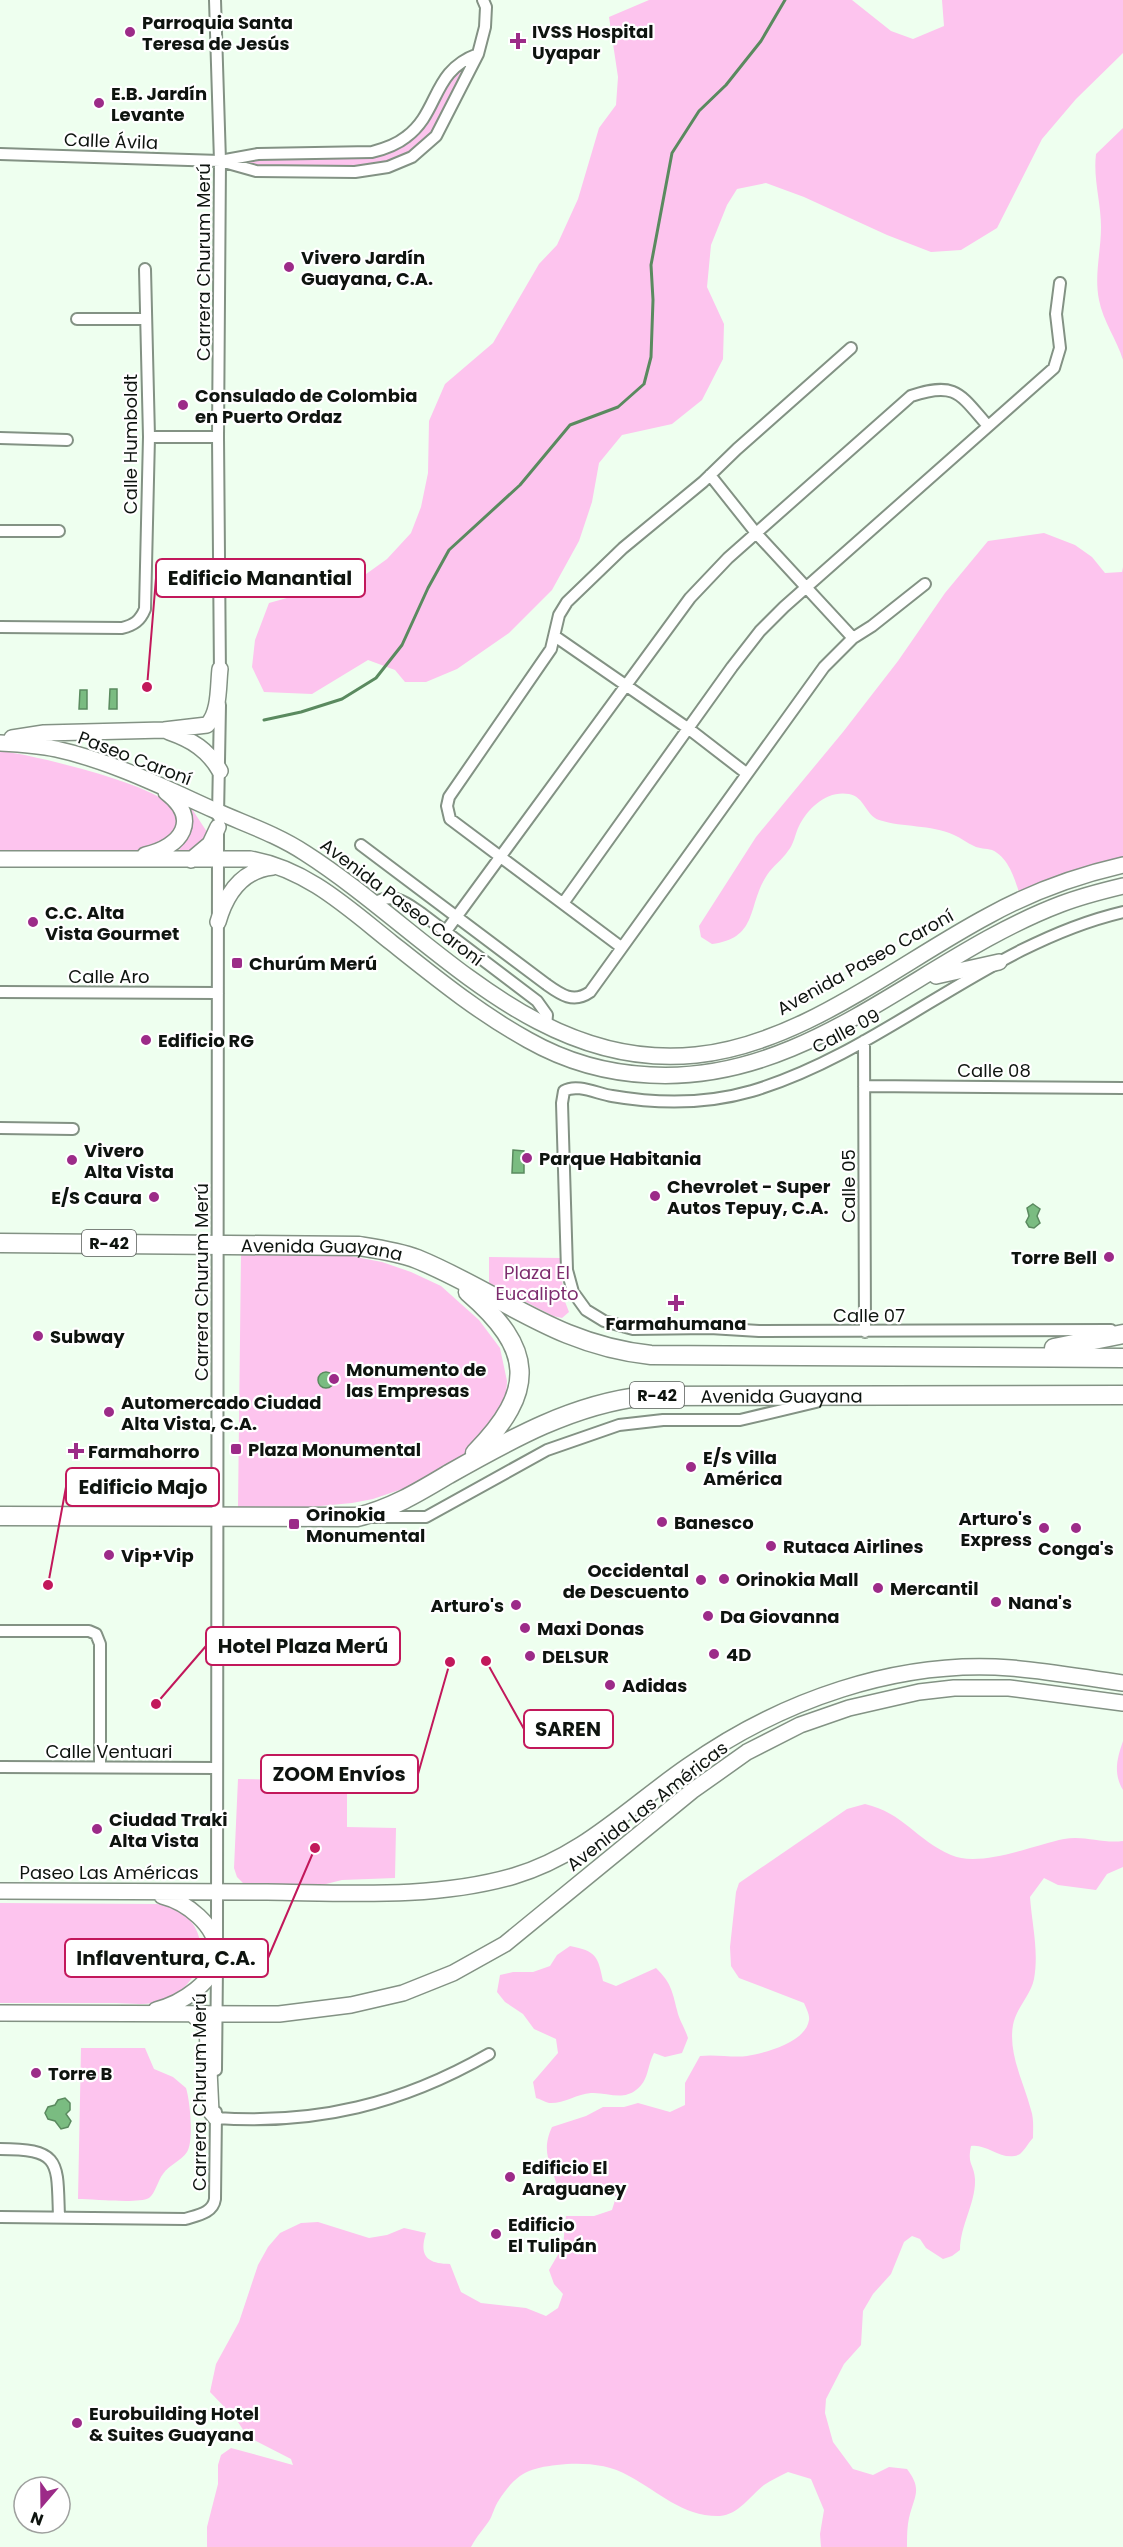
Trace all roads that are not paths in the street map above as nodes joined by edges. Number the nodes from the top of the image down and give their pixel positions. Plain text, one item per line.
1 (215, 0) edge
2 (483, 0) edge
3 (478, 54) junction
4 (0, 154) edge
5 (220, 161) junction
6 (145, 269) dead end
7 (1060, 283) dead end
8 (77, 319) dead end
9 (145, 319) junction
10 (851, 348) dead end
11 (987, 426) junction
12 (149, 437) junction
13 (218, 437) junction
14 (0, 438) edge
15 (66, 440) dead end
16 (710, 475) junction
17 (0, 531) edge
18 (59, 531) dead end
19 (756, 533) junction
20 (925, 584) dead end
21 (806, 588) junction
22 (0, 627) edge
23 (556, 637) junction
24 (853, 638) junction
25 (220, 669) junction
26 (627, 685) junction
27 (689, 729) junction
28 (165, 730) junction
29 (0, 741) edge
30 (220, 771) junction
31 (746, 773) junction
32 (156, 784) junction
33 (218, 820) junction
34 (361, 845) dead end
35 (501, 856) junction
36 (0, 859) edge
37 (128, 859) junction
38 (191, 860) junction
39 (218, 860) junction
40 (1123, 866) edge
41 (282, 867) junction
42 (1123, 886) edge
43 (564, 902) junction
44 (374, 903) junction
45 (1123, 912) edge
46 (458, 916) junction
47 (218, 922) junction
48 (446, 932) junction
49 (621, 946) junction
50 (999, 962) junction
51 (903, 989) junction
52 (0, 992) edge
53 (218, 993) junction
54 (546, 1026) junction
55 (864, 1041) junction
56 (864, 1086) junction
57 (1123, 1088) edge
58 (564, 1091) joint
59 (0, 1128) edge
60 (73, 1129) dead end
61 (0, 1243) edge
62 (218, 1244) junction
63 (449, 1275) junction
64 (865, 1332) junction
65 (1123, 1332) edge
66 (990, 1357) junction
67 (1123, 1358) edge
68 (844, 1394) junction
69 (1123, 1395) edge
70 (448, 1475) junction
71 (0, 1516) edge
72 (218, 1517) junction
73 (357, 1518) junction
74 (0, 1631) edge
75 (1042, 1672) junction
76 (1123, 1683) edge
77 (1043, 1692) junction
78 (1123, 1703) edge
79 (792, 1707) junction
80 (800, 1725) junction
81 (0, 1767) edge
82 (100, 1767) junction
83 (217, 1768) junction
84 (0, 1891) edge
85 (139, 1891) junction
86 (217, 1892) junction
87 (217, 1953) junction
88 (0, 2013) edge
89 (139, 2014) junction
90 (192, 2014) junction
91 (216, 2014) junction
92 (489, 2054) dead end
93 (216, 2118) junction
94 (0, 2149) edge
95 (0, 2217) edge
96 (59, 2217) junction

1 - 5 street, Carrera Churum Merú
2 - 3 street
3 - 5 street
3 - 5 street
4 - 5 street, Calle Ávila
5 - 13 street, Carrera Churum Merú
6 - 9 street, Calle Humboldt
7 - 11 street
8 - 9 street
9 - 12 street, Calle Humboldt
10 - 16 street
11 - 19 street
11 - 21 street
12 - 13 street
12 - 22 street, Calle Humboldt
13 - 25 street, Carrera Churum Merú
14 - 15 street
16 - 19 street
16 - 23 street
17 - 18 street
19 - 21 street
19 - 26 street
20 - 24 street
21 - 24 street
21 - 27 street
23 - 26 street
23 - 35 street
24 - 31 street
25 - 28 street
25 - 30 street, Carrera Churum Merú
26 - 27 street
26 - 35 street
27 - 31 street
27 - 43 street
28 - 29 street
28 - 30 street
29 - 32 street, Paseo Caroní
30 - 33 street, Carrera Churum Merú
31 - 49 street
32 - 33 street, Paseo Caroní
32 - 37 street
33 - 38 street
33 - 39 street, Carrera Churum Merú
33 - 44 street, Avenida Paseo Caroní
34 - 46 street
35 - 43 street
35 - 46 street
36 - 37 street
37 - 38 street
38 - 39 street
39 - 41 street, Avenida Paseo Caroní
39 - 47 street, Carrera Churum Merú
40 - 54 street, Avenida Paseo Caroní
41 - 47 street
41 - 51 street, Avenida Paseo Caroní
42 - 51 street, Avenida Paseo Caroní
43 - 49 street
44 - 48 street
44 - 54 street, Avenida Paseo Caroní
45 - 50 street, Calle 09
46 - 48 street
46 - 49 street
47 - 53 street, Carrera Churum Merú
48 - 54 street
50 - 51 street
50 - 55 street, Calle 09
52 - 53 street, Calle Aro
53 - 62 street, Carrera Churum Merú
55 - 56 street, Calle 05
55 - 58 street, Calle 09
56 - 57 street, Calle 08
56 - 64 street, Calle 05
58 - 64 street, Calle 07
59 - 60 street
61 - 62 main road, R-42
62 - 63 main road, Avenida Guayana / R-42
62 - 72 street, Carrera Churum Merú
63 - 66 main road, Avenida Guayana / R-42
63 - 70 main road
64 - 65 street, Calle 07
65 - 66 main road
66 - 67 main road, Avenida Guayana / R-42
68 - 69 main road, Avenida Guayana / R-42
68 - 70 main road, Avenida Guayana / R-42
68 - 73 street
70 - 73 main road, Avenida Guayana / R-42
71 - 72 main road, R-42
72 - 73 main road, Avenida Guayana / R-42
72 - 83 street, Carrera Churum Merú
74 - 82 street
75 - 76 street, Avenida Las Américas
75 - 77 street
75 - 79 street, Avenida Las Américas
77 - 78 street, Avenida Las Américas
77 - 80 street, Avenida Las Américas
79 - 80 street
79 - 86 street, Avenida Las Américas
80 - 91 street, Avenida Las Américas
81 - 82 street, Calle Ventuari
82 - 83 street, Calle Ventuari
83 - 86 street, Carrera Churum Merú
84 - 85 street, Paseo Las Américas
85 - 86 street, Paseo Las Américas
85 - 87 street
86 - 87 street, Carrera Churum Merú
87 - 89 street
87 - 91 street, Carrera Churum Merú
88 - 89 street
89 - 90 street
90 - 91 street
90 - 93 street
91 - 93 street, Carrera Churum Merú
92 - 93 street
93 - 96 street, Carrera Churum Merú
94 - 96 street
95 - 96 street

